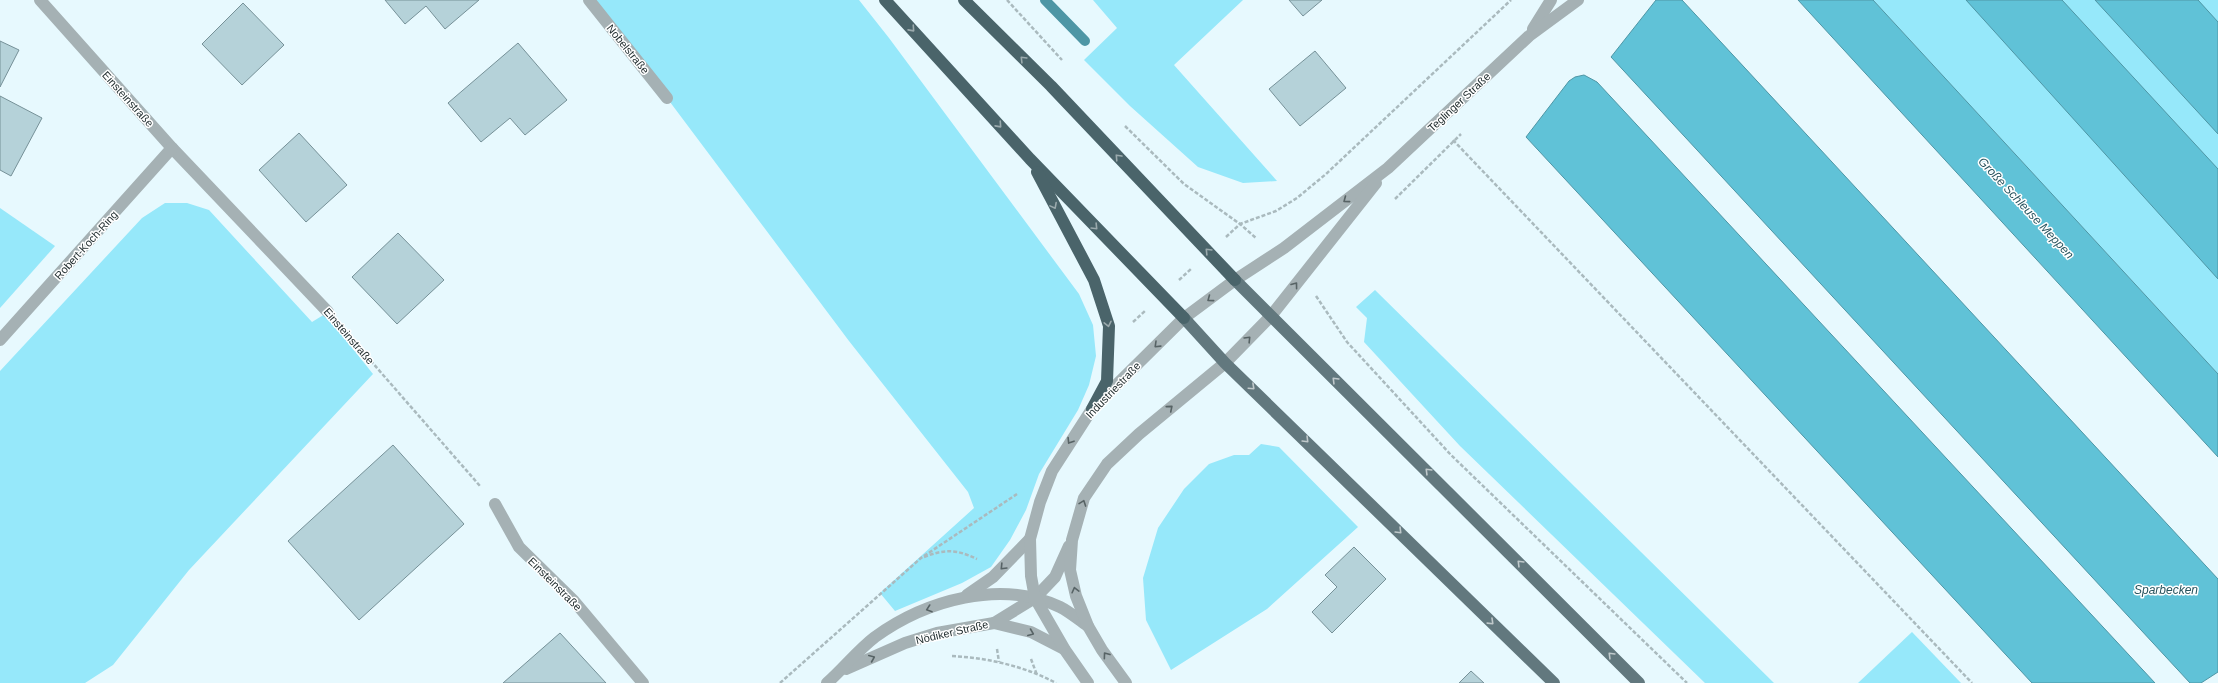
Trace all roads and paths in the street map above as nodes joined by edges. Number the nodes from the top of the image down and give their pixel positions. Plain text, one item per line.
1 (40, 0) edge
2 (588, 0) edge
3 (885, 0) edge
4 (964, 0) edge
5 (1007, 0) edge
6 (1510, 0) edge
7 (1551, 0) edge
8 (1578, 0) edge
9 (1529, 36) junction
10 (1064, 62) dead end
11 (667, 98) dead end
12 (1437, 122) junction
13 (1122, 124) dead end
14 (172, 148) junction
15 (1030, 159) junction
16 (1388, 168) junction
17 (1235, 280) junction
18 (328, 312) joint
19 (1271, 316) junction
20 (1184, 318) junction
21 (0, 340) edge
22 (1347, 342) dead end
23 (1225, 363) junction
24 (1092, 409) junction
25 (1023, 490) dead end
26 (495, 504) joint
27 (1030, 539) junction
28 (1072, 540) junction
29 (920, 558) junction
30 (980, 560) dead end
31 (966, 596) junction
32 (1035, 598) junction
33 (994, 622) junction
34 (1088, 626) junction
35 (1065, 650) junction
36 (944, 656) dead end
37 (840, 672) junction
38 (644, 683) edge
39 (780, 683) edge
40 (827, 683) edge
41 (1056, 683) edge
42 (1088, 683) edge
43 (1126, 683) edge
44 (1554, 683) edge
45 (1639, 683) edge
46 (1686, 683) edge
47 (1972, 683) edge

1 - 14 street, Einsteinstraße
2 - 11 street, Nobelstraße
3 -> 15 highway
17 -> 4 highway
5 - 10 path
6 - 13 path
7 - 9 street, Teglinger Straße
8 - 9 street, Teglinger Straße
9 - 12 street, Teglinger Straße
12 - 16 street, Teglinger Straße
12 - 47 path
14 - 18 street, Einsteinstraße
14 - 21 street, Robert-Koch-Ring
15 -> 20 highway
15 -> 24 highway
16 -> 17 street, Teglinger Straße
19 -> 16 street, Teglinger Straße
17 - 19 main road
17 -> 20 street, Industriestraße
18 - 26 path, Einsteinstraße
23 -> 19 street
45 -> 19 main road
20 - 23 main road
20 -> 24 street, Industriestraße
22 - 46 path
28 -> 23 street
23 -> 44 main road
24 -> 27 street, Industriestraße
25 - 29 path
26 - 38 street, Einsteinstraße
27 -> 31 street, Nödiker Straße
27 - 32 street, Industriestraße
28 - 32 street
34 -> 28 street
29 - 30 path
29 - 39 path
31 - 32 street, Nödiker Straße
31 -> 37 street, Nödiker Straße
32 - 33 street
32 - 34 street, Nödiker Straße
32 - 35 street, Industriestraße
33 -> 35 street, Nödiker Straße
37 -> 33 street, Nödiker Straße
43 -> 34 street
35 - 42 street, Industriestraße
36 - 41 path
37 - 40 street, Nödiker Straße

